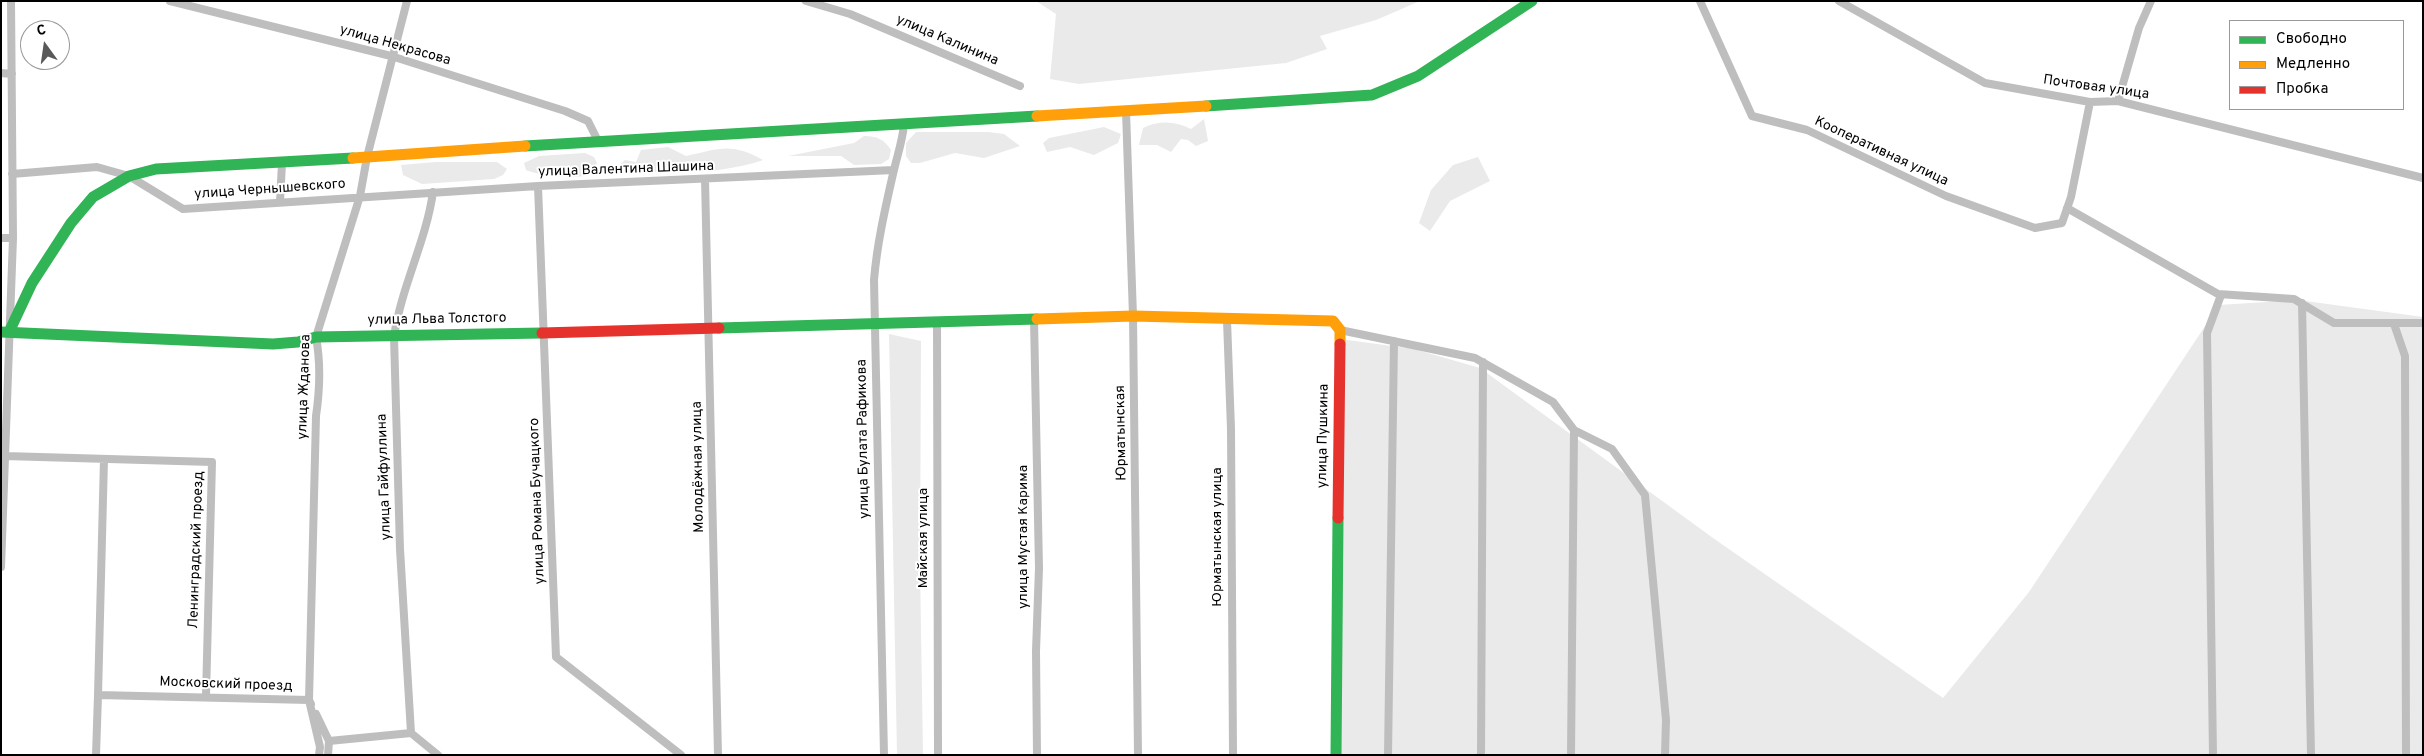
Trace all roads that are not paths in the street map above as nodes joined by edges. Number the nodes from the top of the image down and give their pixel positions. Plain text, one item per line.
1 (11, 1) edge
2 (170, 1) edge
3 (407, 1) edge
4 (806, 1) edge
5 (1532, 1) edge
6 (1700, 1) edge
7 (1839, 1) edge
8 (2151, 1) edge
9 (391, 56) junction
10 (1, 74) edge
11 (12, 74) junction
12 (1020, 86) dead end
13 (2118, 101) junction
14 (2090, 102) junction
15 (1126, 111) junction
16 (904, 125) junction
17 (598, 141) junction
18 (367, 157) junction
19 (282, 163) junction
20 (894, 170) junction
21 (12, 174) junction
22 (129, 176) junction
23 (2423, 178) edge
24 (705, 179) junction
25 (538, 186) junction
26 (433, 192) junction
27 (360, 196) junction
28 (280, 202) junction
29 (2067, 208) junction
30 (1, 238) edge
31 (12, 238) junction
32 (2221, 295) junction
33 (2302, 304) junction
34 (1133, 316) junction
35 (1034, 319) junction
36 (1227, 320) junction
37 (937, 321) junction
38 (874, 322) junction
39 (2423, 323) edge
40 (2394, 324) junction
41 (709, 327) junction
42 (1340, 330) junction
43 (5, 332) edge
44 (544, 332) junction
45 (316, 337) junction
46 (394, 337) junction
47 (1394, 341) junction
48 (1483, 362) junction
49 (1574, 430) junction
50 (5, 456) junction
51 (104, 460) junction
52 (1, 567) edge
53 (98, 695) junction
54 (206, 696) junction
55 (309, 700) junction
56 (411, 733) junction
57 (329, 741) junction
58 (96, 755) edge
59 (318, 755) edge
60 (328, 755) edge
61 (438, 755) edge
62 (681, 755) edge
63 (718, 755) edge
64 (884, 755) edge
65 (938, 755) edge
66 (1037, 755) edge
67 (1138, 755) edge
68 (1233, 755) edge
69 (1336, 755) edge
70 (1388, 755) edge
71 (1481, 755) edge
72 (1570, 755) edge
73 (1665, 755) edge
74 (2214, 755) edge
75 (2311, 755) edge
76 (2406, 755) edge

1 - 11 street
2 - 9 street, улица Некрасова
3 - 9 street, улица Жданова
4 - 12 street, улица Калинина
5 - 15 street
6 - 29 street, Кооперативная улица
7 - 14 street, Почтовая улица
8 - 13 street
9 - 17 street, улица Некрасова
9 - 18 street, улица Жданова
10 - 11 street
11 - 21 street
13 - 14 street, Почтовая улица
13 - 23 street, Почтовая улица
14 - 29 street
15 - 16 street
15 - 34 street, Юрматынская
16 - 17 street
16 - 20 street, улица Булата Рафикова
17 - 18 street
18 - 19 street
18 - 27 street, улица Жданова
19 - 22 street
19 - 28 street
20 - 24 street, улица Валентина Шашина
20 - 38 street, улица Булата Рафикова
21 - 22 street, улица Чернышевского
21 - 31 street
22 - 28 street, улица Чернышевского
22 - 43 street
24 - 25 street, улица Валентина Шашина
24 - 41 street, Молодёжная улица
25 - 26 street, улица Валентина Шашина
25 - 44 street, улица Романа Бучацкого
26 - 27 street, улица Валентина Шашина
26 - 46 street, улица Гайфуллина
27 - 28 street, улица Чернышевского
27 - 45 street, улица Жданова
29 - 32 street
30 - 31 street
31 - 43 street
32 - 33 street
32 - 74 street
33 - 40 street
33 - 75 street
34 - 35 street, улица Льва Толстого
34 - 36 street
34 - 67 street, Юрматынская
35 - 37 street, улица Льва Толстого
35 - 66 street, улица Мустая Карима
36 - 42 street
36 - 68 street, Юрматынская улица
37 - 38 street, улица Льва Толстого
37 - 65 street, Майская улица
38 - 41 street, улица Льва Толстого
38 - 64 street, улица Булата Рафикова
39 - 40 street
40 - 76 street
41 - 44 street, улица Льва Толстого
41 - 63 street, Молодёжная улица
42 - 47 street
42 - 69 street, улица Пушкина
43 - 45 street, улица Льва Толстого
43 - 50 street
44 - 46 street, улица Льва Толстого
44 - 62 street, улица Романа Бучацкого
45 - 46 street, улица Льва Толстого
45 - 55 street, улица Жданова
46 - 56 street, улица Гайфуллина
47 - 48 street
47 - 70 street
48 - 49 street
48 - 71 street
49 - 72 street
49 - 73 street
50 - 51 street, Ленинградский проезд
50 - 52 street
51 - 53 street
51 - 54 street, Ленинградский проезд
53 - 54 street, Московский проезд
53 - 58 street
54 - 55 street, Московский проезд
55 - 57 street, Московский проезд
55 - 59 street, улица Жданова
56 - 57 street
56 - 61 street
57 - 60 street

